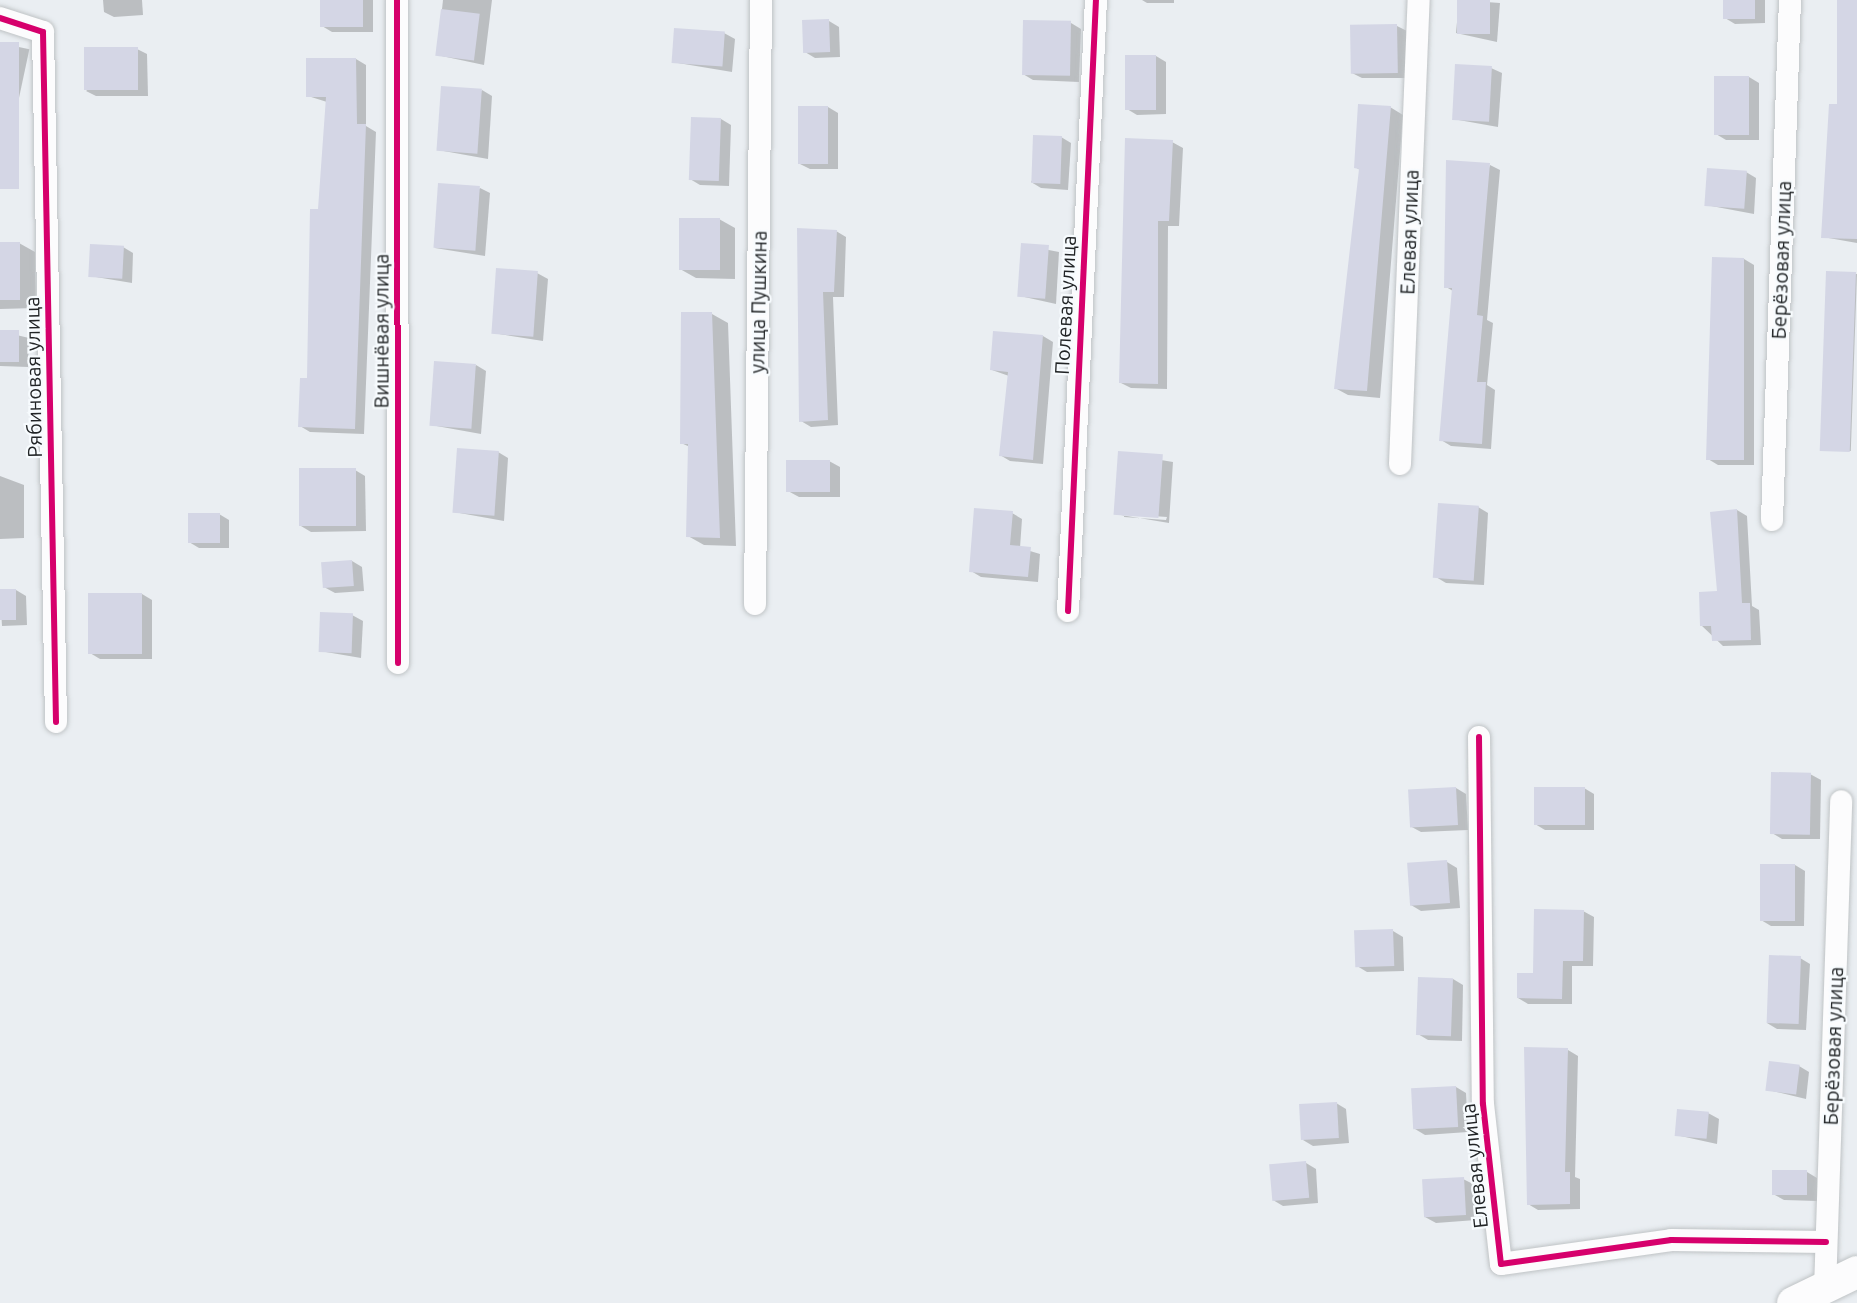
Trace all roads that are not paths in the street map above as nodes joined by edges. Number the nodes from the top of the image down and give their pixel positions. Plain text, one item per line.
1 (397, 0) edge
2 (762, 0) edge
3 (1096, 0) edge
4 (1419, 0) edge
5 (1790, 0) edge
6 (0, 18) edge
7 (1400, 464) dead end
8 (1772, 520) dead end
9 (755, 604) dead end
10 (1068, 610) dead end
11 (398, 663) dead end
12 (56, 722) dead end
13 (1479, 737) dead end
14 (1842, 801) dead end
15 (1826, 1242) junction
16 (1857, 1272) edge
17 (1825, 1290) junction
18 (1793, 1303) edge

1 - 11 street, Вишнёвая улица
2 - 9 street, улица Пушкина
3 - 10 street, Полевая улица
4 - 7 street, Елевая улица
5 - 8 street, Берёзовая улица
6 - 12 street, Рябиновая улица
13 - 15 street, Елевая улица
14 - 15 street, Берёзовая улица
15 - 17 street, Берёзовая улица
16 - 17 street
17 - 18 street

